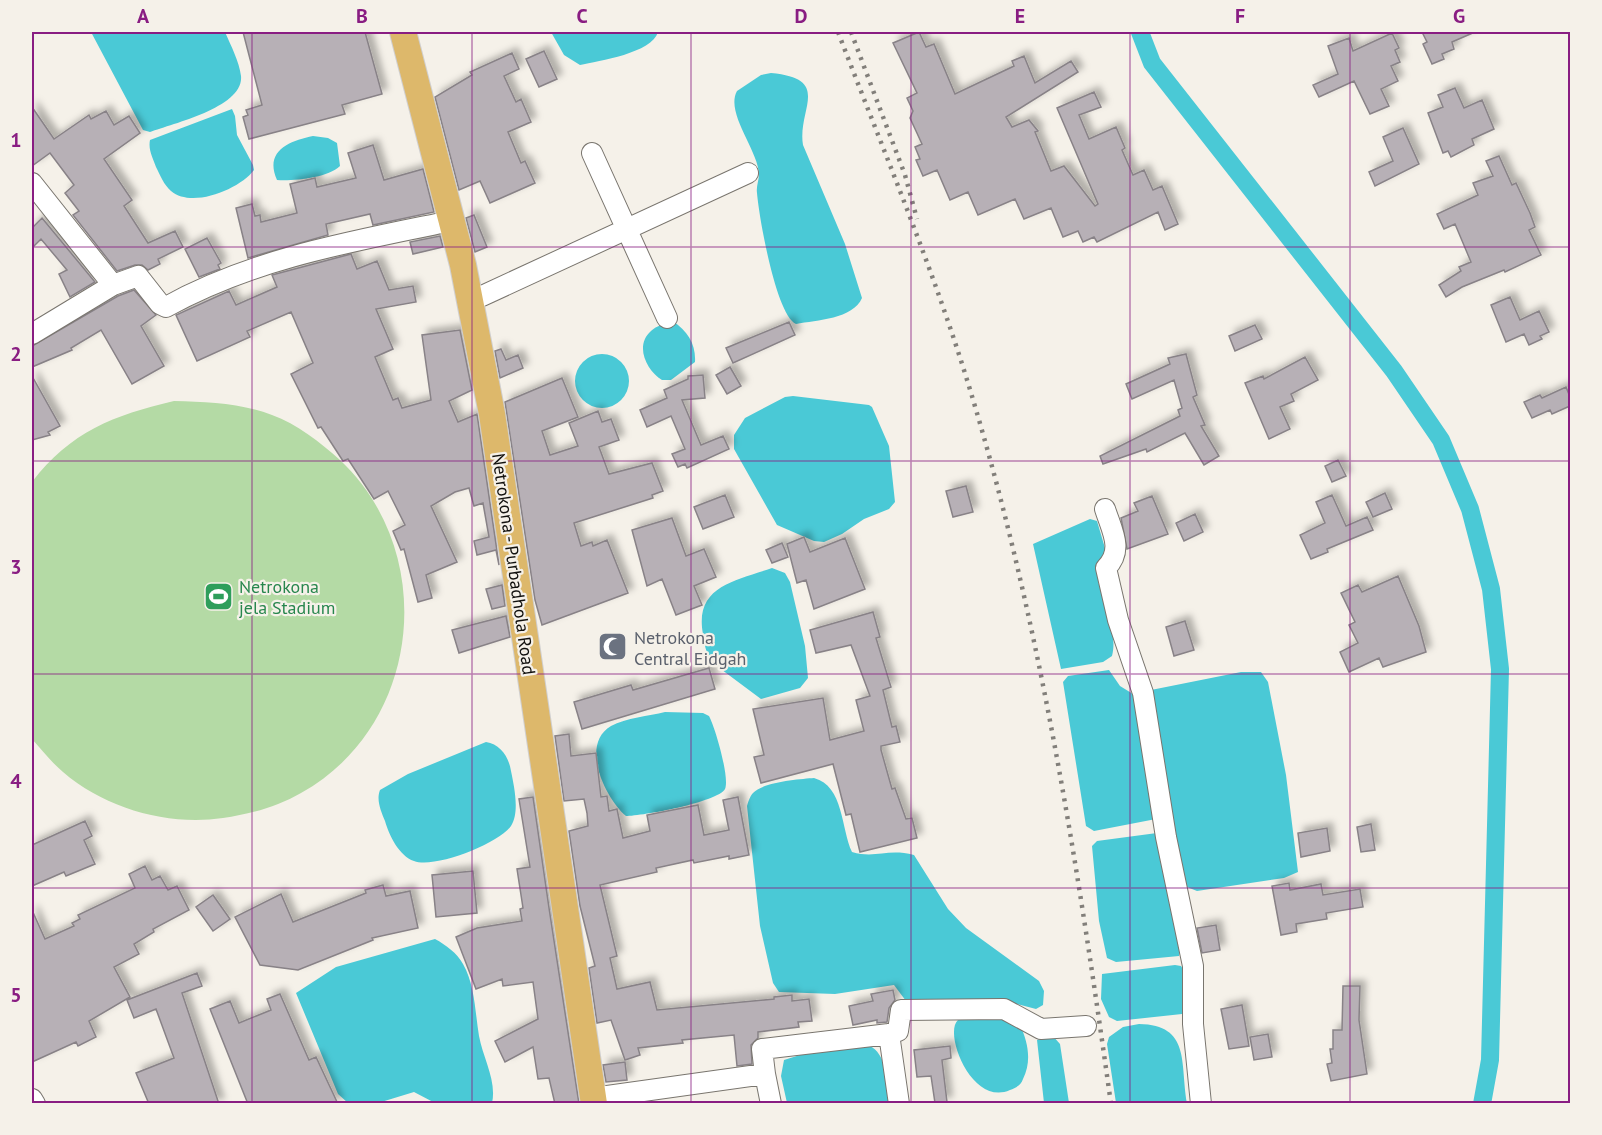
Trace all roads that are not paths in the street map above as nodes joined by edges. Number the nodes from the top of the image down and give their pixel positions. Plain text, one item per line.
1 (403, 32) edge
2 (592, 153) dead end
3 (748, 173) dead end
4 (32, 183) edge
5 (451, 221) junction
6 (627, 230) junction
7 (112, 285) junction
8 (482, 296) dead end
9 (667, 318) dead end
10 (32, 334) edge
11 (1106, 509) dead end
12 (1086, 1026) dead end
13 (889, 1034) junction
14 (765, 1074) junction
15 (32, 1099) edge
16 (593, 1101) edge
17 (35, 1104) edge
18 (771, 1104) edge
19 (898, 1104) edge
20 (1201, 1104) edge

1 - 5 main road, Netrokona - Purbadhola Road
2 - 6 street
3 - 6 street
4 - 7 street
5 - 7 street
5 - 16 main road, Netrokona - Purbadhola Road
6 - 8 street
6 - 9 street
7 - 10 street
11 - 20 street
12 - 13 street
13 - 14 street
13 - 19 street
14 - 16 street
14 - 18 street
15 - 17 street

